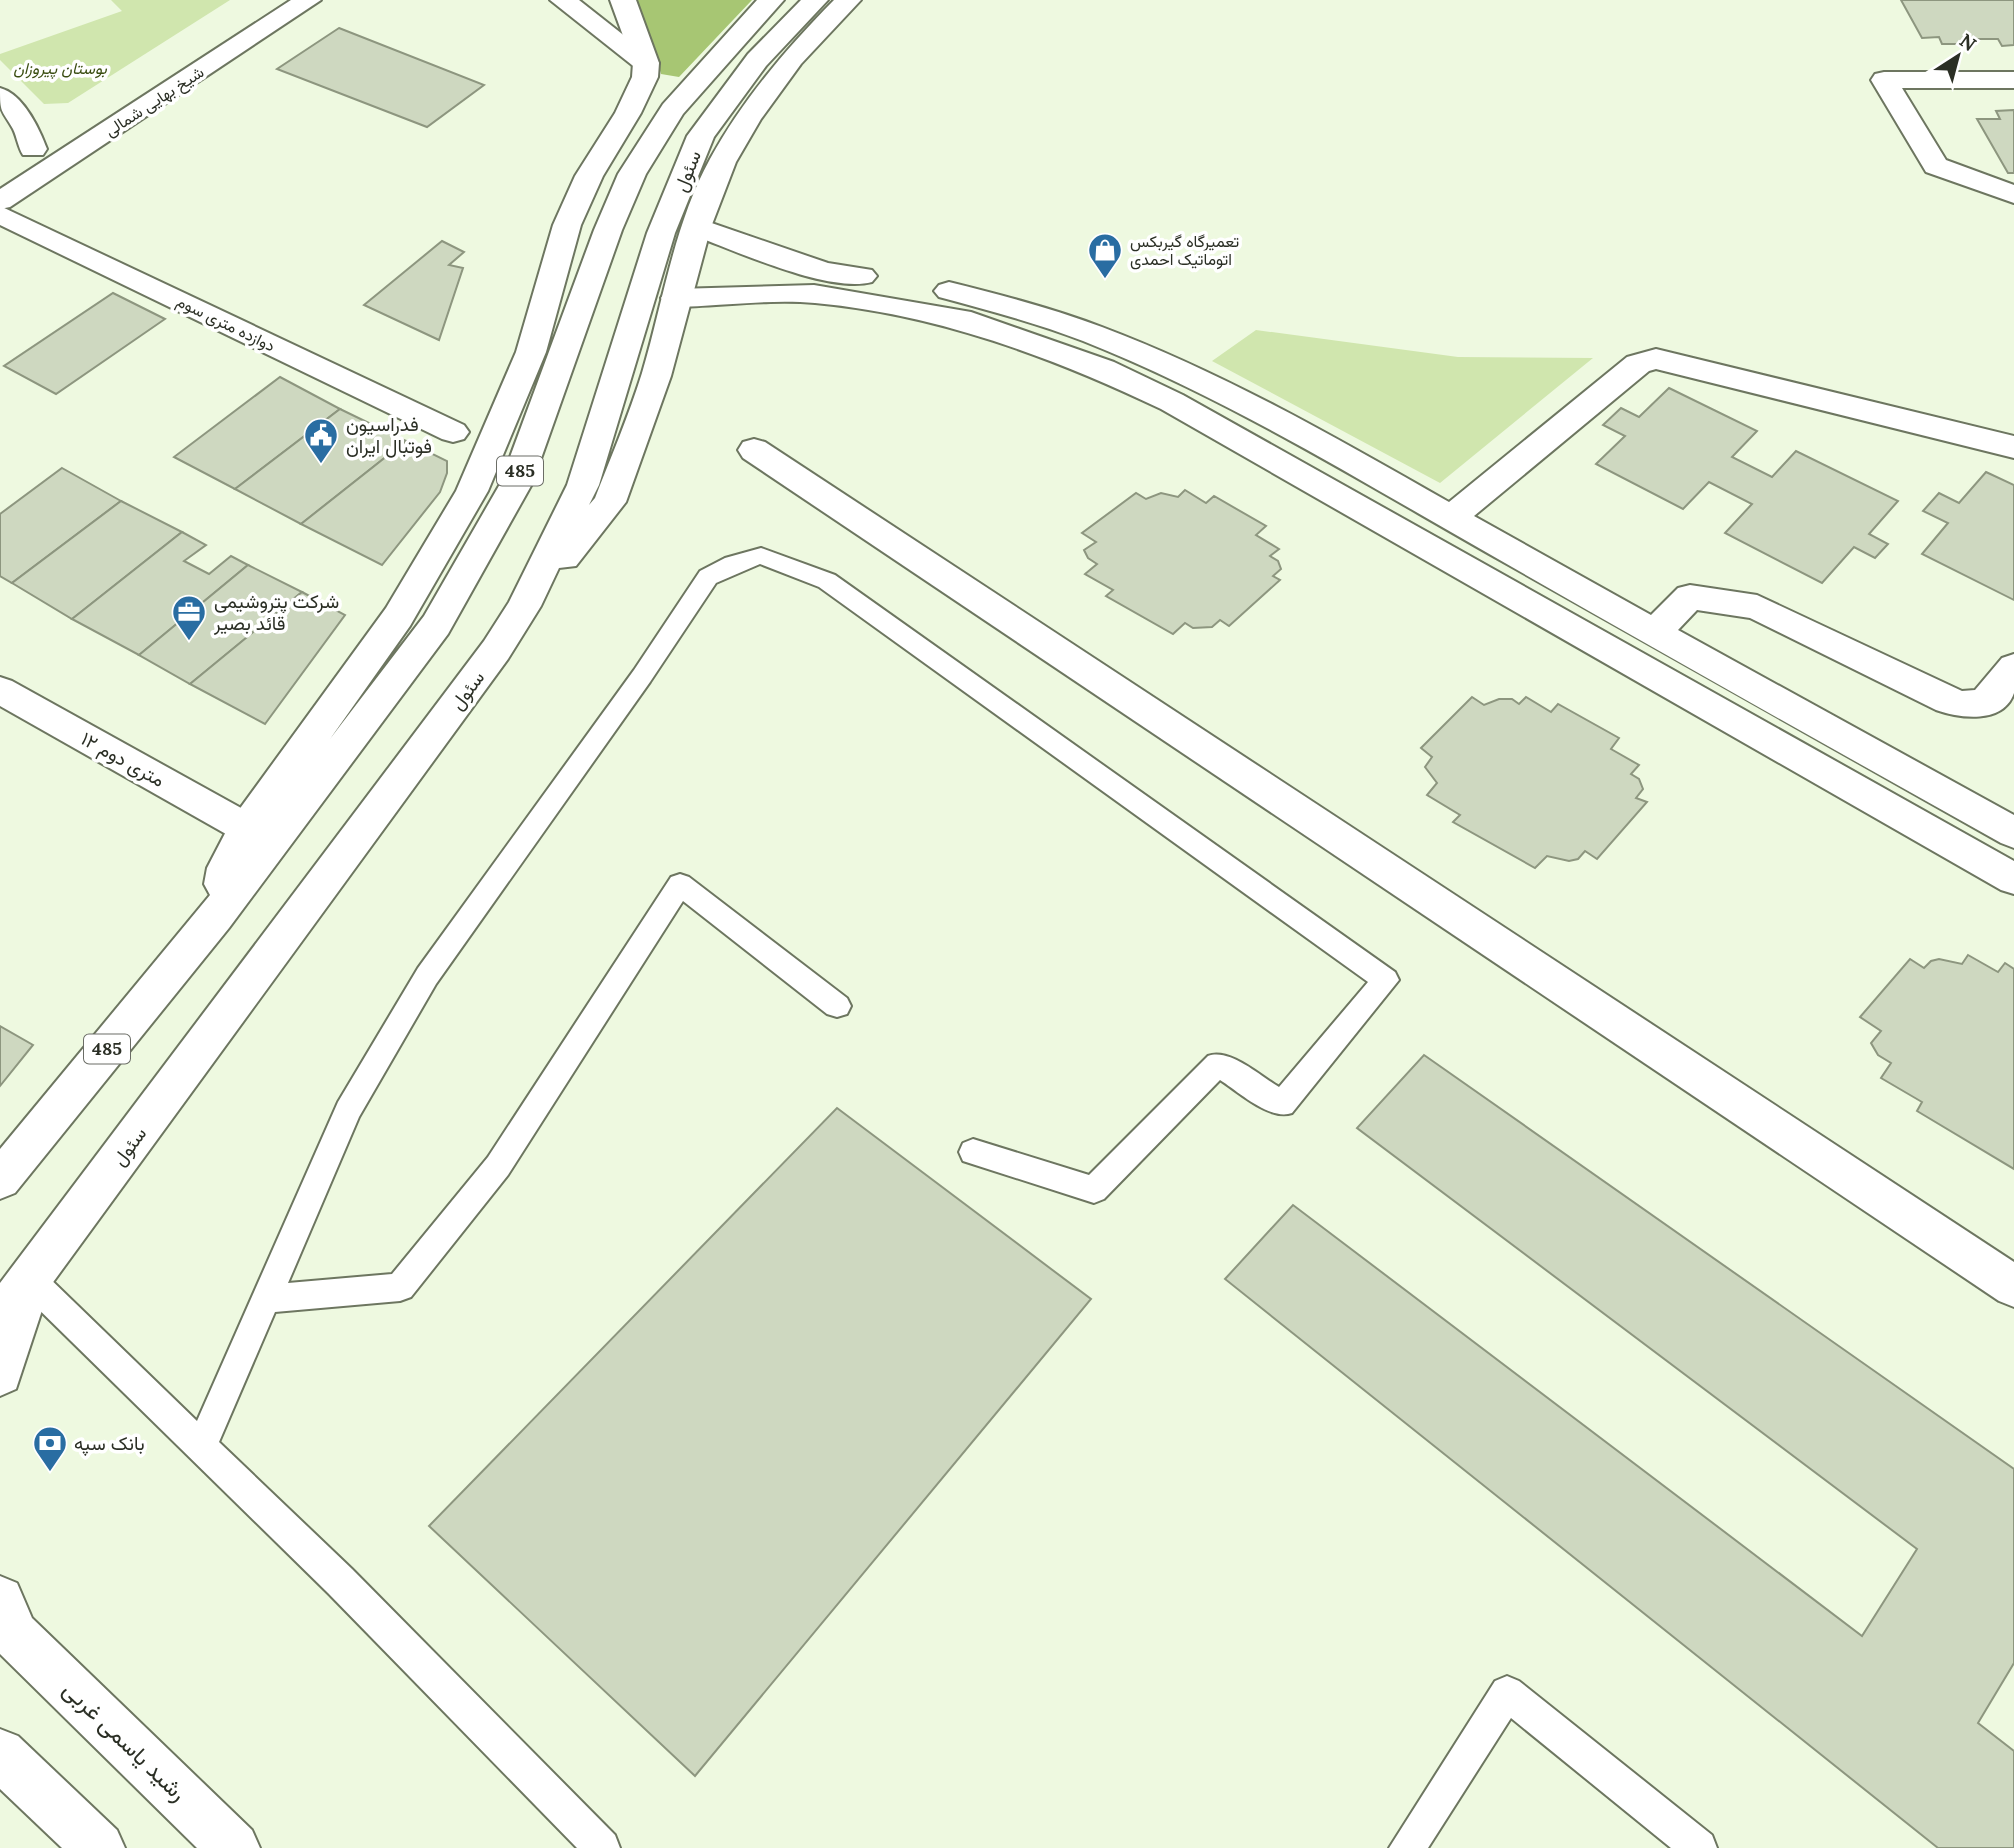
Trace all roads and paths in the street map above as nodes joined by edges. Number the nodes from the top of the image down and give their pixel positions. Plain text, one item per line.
1 (265, 0) edge
2 (308, 0) edge
3 (563, 0) edge
4 (624, 0) edge
5 (771, 0) edge
6 (816, 0) edge
7 (848, 0) edge
8 (646, 63) junction
9 (2014, 80) edge
10 (0, 96) edge
11 (91, 111) dead end
12 (56, 134) dead end
13 (2014, 195) edge
14 (0, 201) edge
15 (0, 214) edge
16 (697, 227) junction
17 (677, 298) junction
18 (453, 432) dead end
19 (2014, 447) edge
20 (754, 450) dead end
21 (1451, 518) junction
22 (524, 606) junction
23 (1642, 626) junction
24 (1602, 648) junction
25 (2014, 667) edge
26 (0, 690) edge
27 (246, 828) junction
28 (2014, 833) edge
29 (2014, 879) edge
30 (215, 917) junction
31 (837, 1006) dead end
32 (973, 1152) dead end
33 (0, 1180) edge
34 (30, 1280) junction
35 (2014, 1287) edge
36 (266, 1299) junction
37 (0, 1318) edge
38 (0, 1374) edge
39 (201, 1448) junction
40 (8, 1617) edge
41 (5, 1764) edge
42 (99, 1848) edge
43 (234, 1848) edge
44 (602, 1848) edge
45 (1407, 1848) edge
46 (1699, 1848) edge

1 - 11 main road, شیخ بهایی شمالی
2 - 14 main road, شیخ بهایی شمالی
3 - 8 main road
4 - 8 main road
5 - 30 main road, 485
6 - 22 main road, سئول
7 - 16 main road
8 - 27 main road
9 - 13 main road
10 - 12 main road
15 - 18 main road, دوازده متری سوم
16 - 17 main road
16 - 21 main road
17 - 22 main road
17 - 24 main road
19 - 21 main road
20 - 35 main road
21 - 23 main road
22 - 34 main road, سئول
23 - 24 main road
23 - 25 main road
23 - 28 main road
24 - 29 main road
26 - 27 main road, ۱۲ متری دوم
27 - 30 main road
30 - 33 main road, 485
31 - 36 lane
32 - 36 lane
34 - 37 main road, سئول
34 - 38 main road
34 - 39 lane
36 - 39 lane
39 - 44 lane
40 - 43 main road, رشید یاسمی غربی
41 - 42 main road
45 - 46 lane

